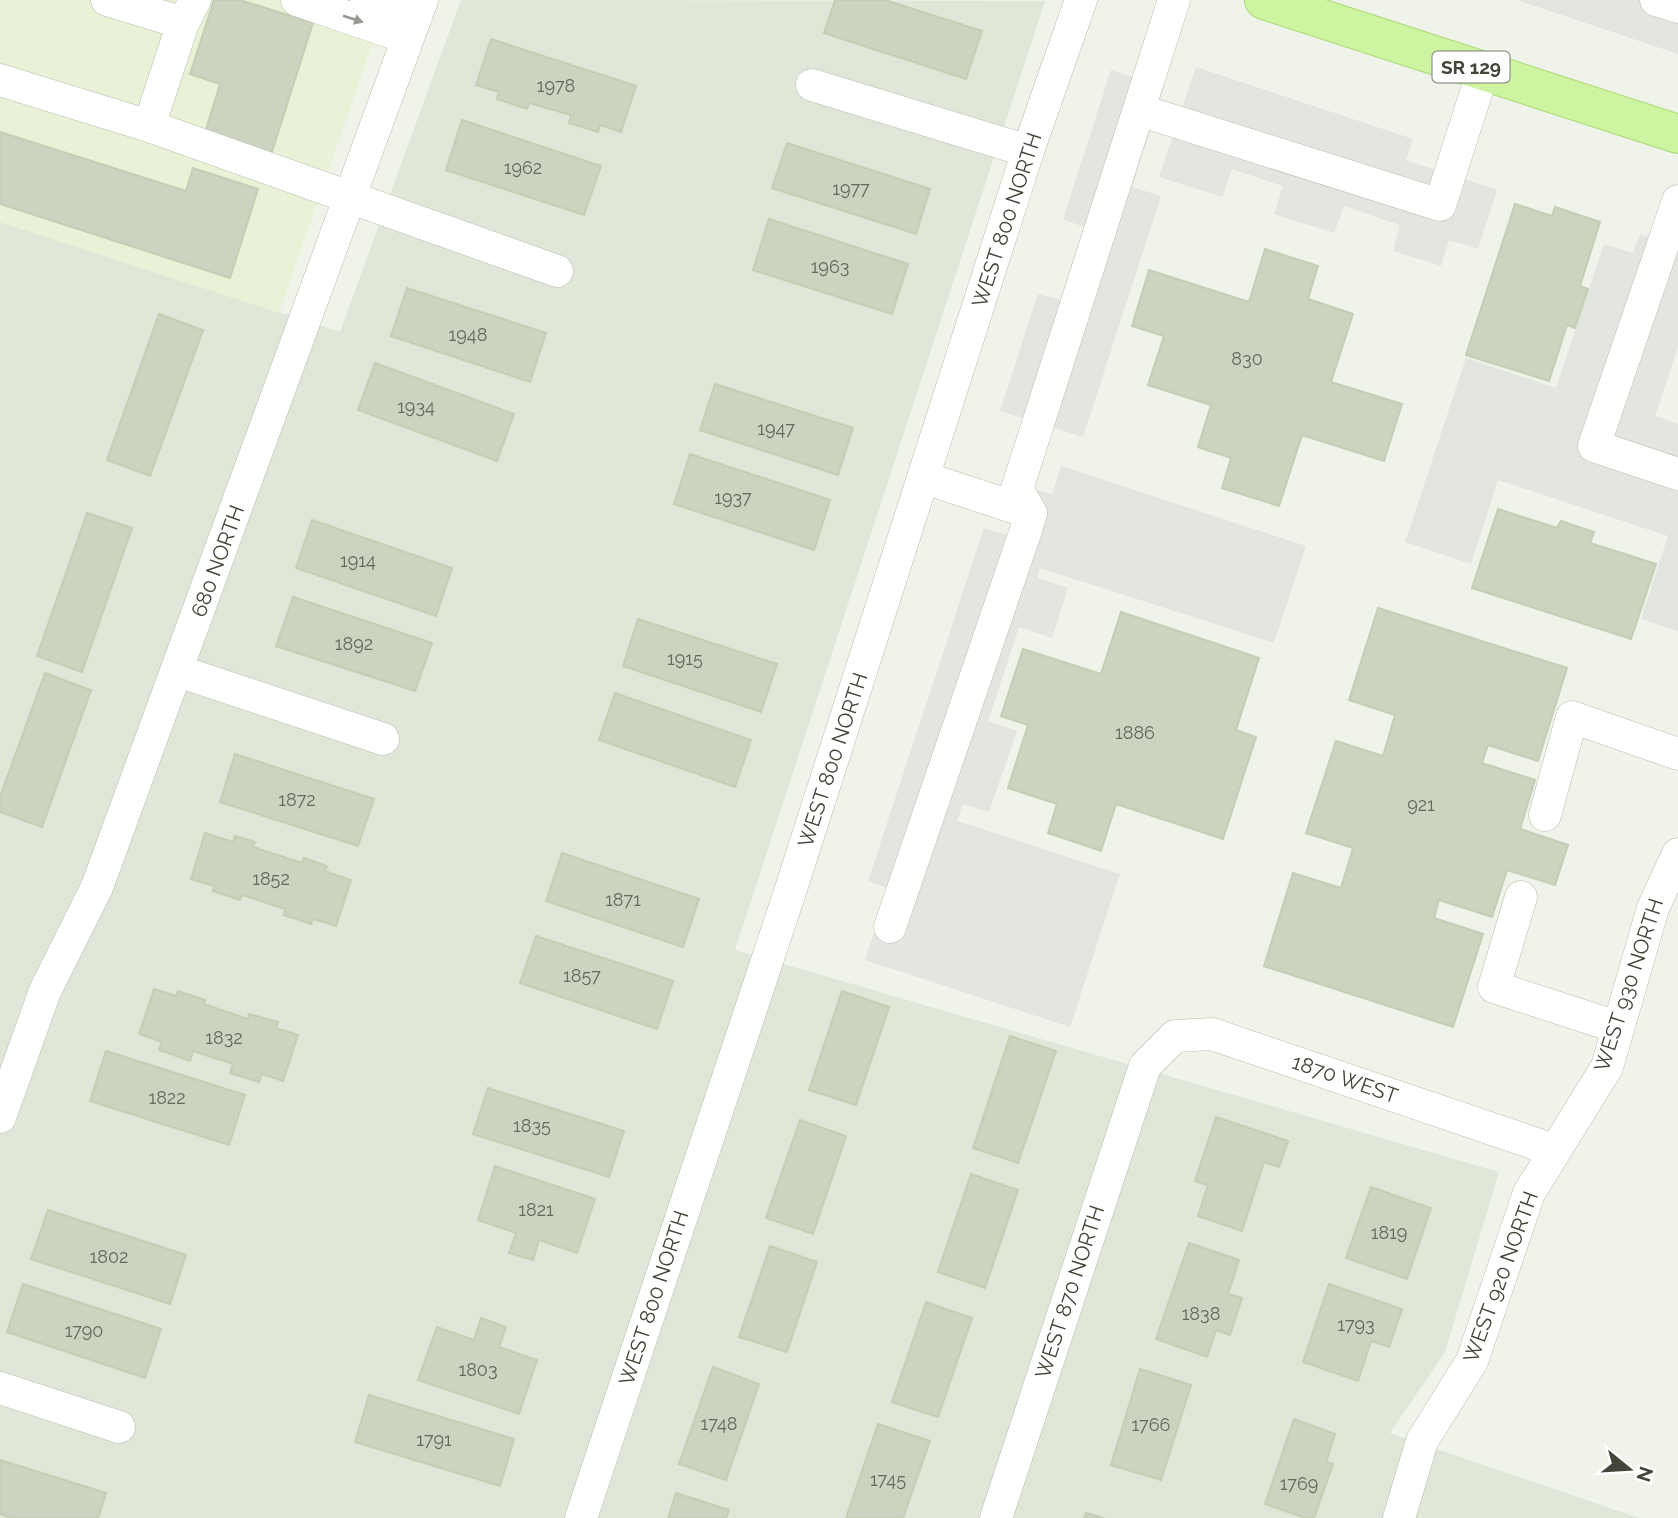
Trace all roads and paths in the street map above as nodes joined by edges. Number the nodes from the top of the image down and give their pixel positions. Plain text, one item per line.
1 (107, 0) edge
2 (297, 0) edge
3 (366, 0) edge
4 (1081, 0) edge
5 (1174, 0) edge
6 (1264, 0) edge
7 (1656, 0) edge
8 (1678, 7) edge
9 (189, 12) edge
10 (415, 19) edge
11 (1483, 71) junction
12 (0, 80) edge
13 (812, 85) dead end
14 (1139, 110) junction
15 (149, 126) junction
16 (1678, 134) edge
17 (1028, 151) junction
18 (351, 199) junction
19 (1678, 201) edge
20 (557, 271) dead end
21 (1678, 474) edge
22 (925, 478) junction
23 (1031, 513) junction
24 (177, 671) junction
25 (383, 738) dead end
26 (1678, 754) edge
27 (1545, 815) dead end
28 (1674, 868) edge
29 (1521, 897) dead end
30 (890, 927) dead end
31 (1617, 1027) junction
32 (1145, 1066) joint
33 (0, 1117) edge
34 (1554, 1150) junction
35 (0, 1388) edge
36 (119, 1427) dead end
37 (581, 1518) edge
38 (996, 1518) edge
39 (1399, 1518) edge

1 - 9 street
2 -> 10 street
3 - 10 street
4 - 17 street, WEST 800 NORTH
5 - 14 street
6 - 11 main road, SR 129
7 - 8 street
9 - 15 street
10 - 18 street, 680 NORTH
11 - 14 street
11 - 16 main road, SR 129
12 - 15 street
13 - 17 street
14 - 23 street
15 - 18 street
17 - 22 street, WEST 800 NORTH
18 - 20 street
18 - 24 street, 680 NORTH
19 - 21 street
22 - 23 street
22 - 37 street, WEST 800 NORTH
23 - 30 street
24 - 25 street
24 - 33 street, 680 NORTH
26 - 27 street
28 - 31 street, WEST 930 NORTH
29 - 31 street
31 - 34 street, WEST 930 NORTH
32 - 34 street, 1870 WEST
32 - 38 street, WEST 870 NORTH
34 - 39 street, WEST 920 NORTH
35 - 36 street

